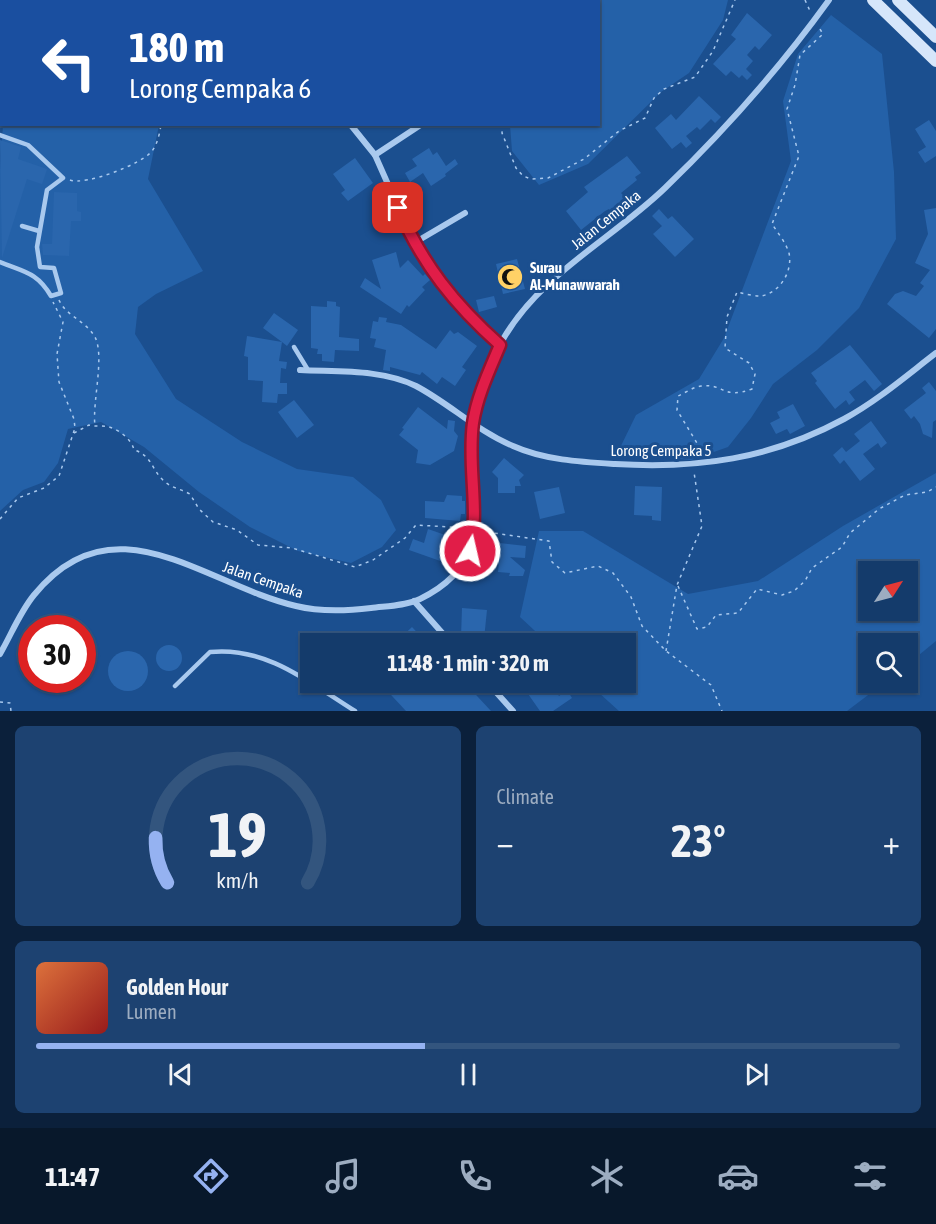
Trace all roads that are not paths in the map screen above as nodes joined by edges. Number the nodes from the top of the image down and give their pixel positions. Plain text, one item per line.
1 (829, 0) edge
2 (873, 0) edge
3 (898, 0) edge
4 (936, 37) edge
5 (936, 60) edge
6 (352, 126) edge
7 (419, 126) edge
8 (0, 135) edge
9 (375, 155) junction
10 (465, 213) dead end
11 (22, 226) dead end
12 (39, 231) junction
13 (414, 243) junction
14 (0, 262) edge
15 (500, 345) junction
16 (294, 347) dead end
17 (936, 353) edge
18 (300, 370) dead end
19 (308, 370) junction
20 (473, 424) junction
21 (414, 601) junction
22 (442, 633) edge
23 (0, 654) edge
24 (176, 686) dead end
25 (497, 693) edge
26 (355, 711) edge
27 (513, 711) edge

1 - 15 street, Jalan Cempaka
2 - 5 main road
3 - 4 main road
6 - 9 street
7 - 9 street
8 - 12 lane
9 - 13 street
10 - 13 street
11 - 12 lane
12 - 14 lane
13 - 15 street
15 - 20 street, Jalan Cempaka
16 - 19 lane
17 - 20 street, Lorong Cempaka 5
18 - 19 street, Lorong Cempaka 5
19 - 20 street, Lorong Cempaka 5
20 - 21 street, Jalan Cempaka
21 - 22 street
21 - 23 street, Jalan Cempaka
24 - 26 lane
25 - 27 street

